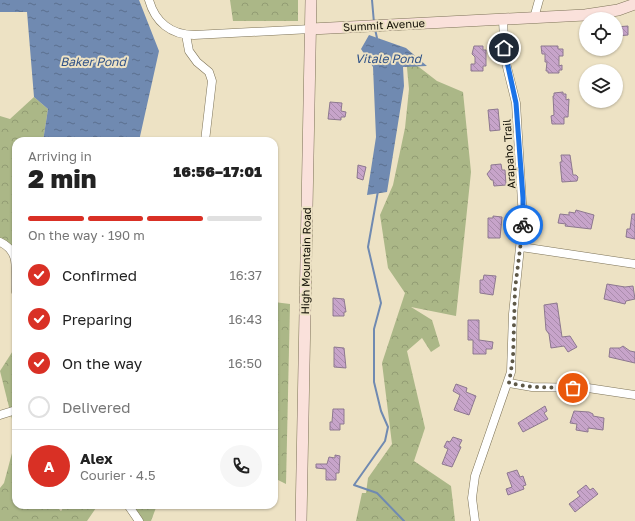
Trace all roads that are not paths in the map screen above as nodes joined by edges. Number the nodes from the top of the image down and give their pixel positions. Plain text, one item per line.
1 (149, 0) edge
2 (311, 0) edge
3 (540, 0) edge
4 (635, 4) edge
5 (534, 18) junction
6 (503, 20) junction
7 (311, 28) junction
8 (186, 35) junction
9 (205, 137) edge
10 (0, 242) edge
11 (521, 248) junction
12 (12, 251) edge
13 (635, 264) edge
14 (509, 383) junction
15 (635, 395) edge
16 (12, 411) edge
17 (0, 415) edge
18 (131, 509) edge
19 (139, 521) edge
20 (301, 521) edge
21 (475, 521) edge

1 - 8 street, Summit Avenue
2 - 7 main road, High Mountain Road
3 - 5 street
4 - 5 main road, Summit Avenue
5 - 6 main road, Summit Avenue
6 - 7 main road, Summit Avenue
6 - 11 street, Arapaho Trail
7 - 8 street, Summit Avenue
7 - 20 main road, High Mountain Road
8 - 9 street
10 - 12 street
11 - 13 street
11 - 14 street, Arapaho Trail
14 - 15 street
14 - 21 street, Arapaho Trail
16 - 17 street
18 - 19 street

